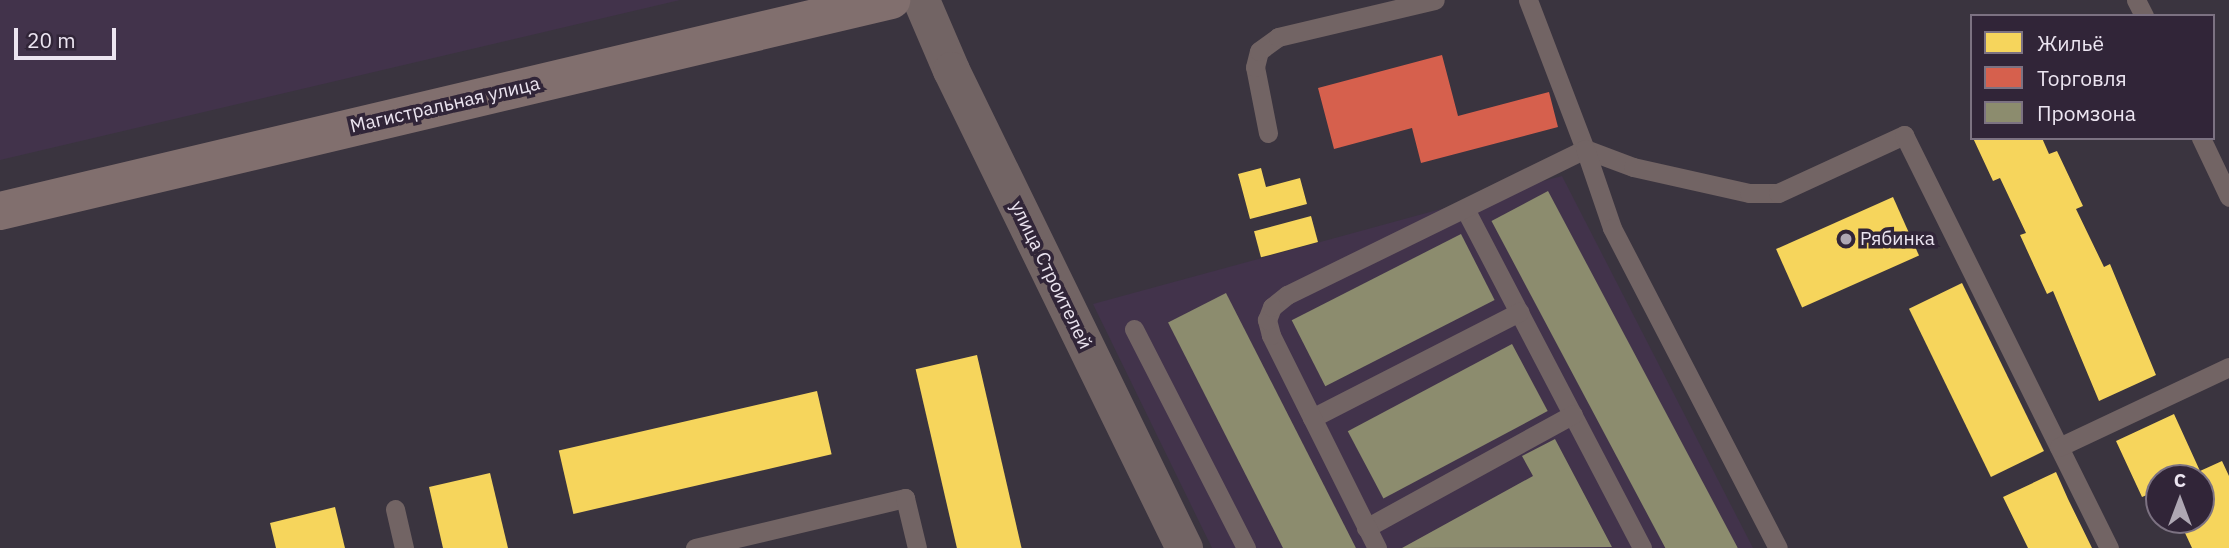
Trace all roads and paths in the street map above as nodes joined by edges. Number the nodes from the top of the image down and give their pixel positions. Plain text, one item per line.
1 (891, 0) edge
2 (921, 0) edge
3 (1435, 0) edge
4 (1528, 0) edge
5 (1268, 133) dead end
6 (2202, 140) edge
7 (1585, 149) junction
8 (2229, 197) edge
9 (1465, 209) junction
10 (0, 211) edge
11 (1519, 312) junction
12 (1134, 329) dead end
13 (2229, 367) edge
14 (1573, 414) junction
15 (1312, 418) junction
16 (2059, 447) junction
17 (395, 509) dead end
18 (1366, 528) junction
19 (1641, 547) edge
20 (404, 548) edge
21 (695, 548) edge
22 (917, 548) edge
23 (1184, 548) edge
24 (1246, 548) edge
25 (1377, 548) edge
26 (1778, 548) edge
27 (2109, 548) edge

1 - 10 main road, Магистральная улица
2 - 23 street, улица Строителей
3 - 5 lane
4 - 7 lane
6 - 8 lane
7 - 9 lane
7 - 16 lane
7 - 26 lane
9 - 11 lane
9 - 15 lane
11 - 14 lane
11 - 15 lane
12 - 24 lane
13 - 16 lane
14 - 18 lane
14 - 19 lane
15 - 18 lane
16 - 27 lane
17 - 20 lane
18 - 25 lane
21 - 22 lane

